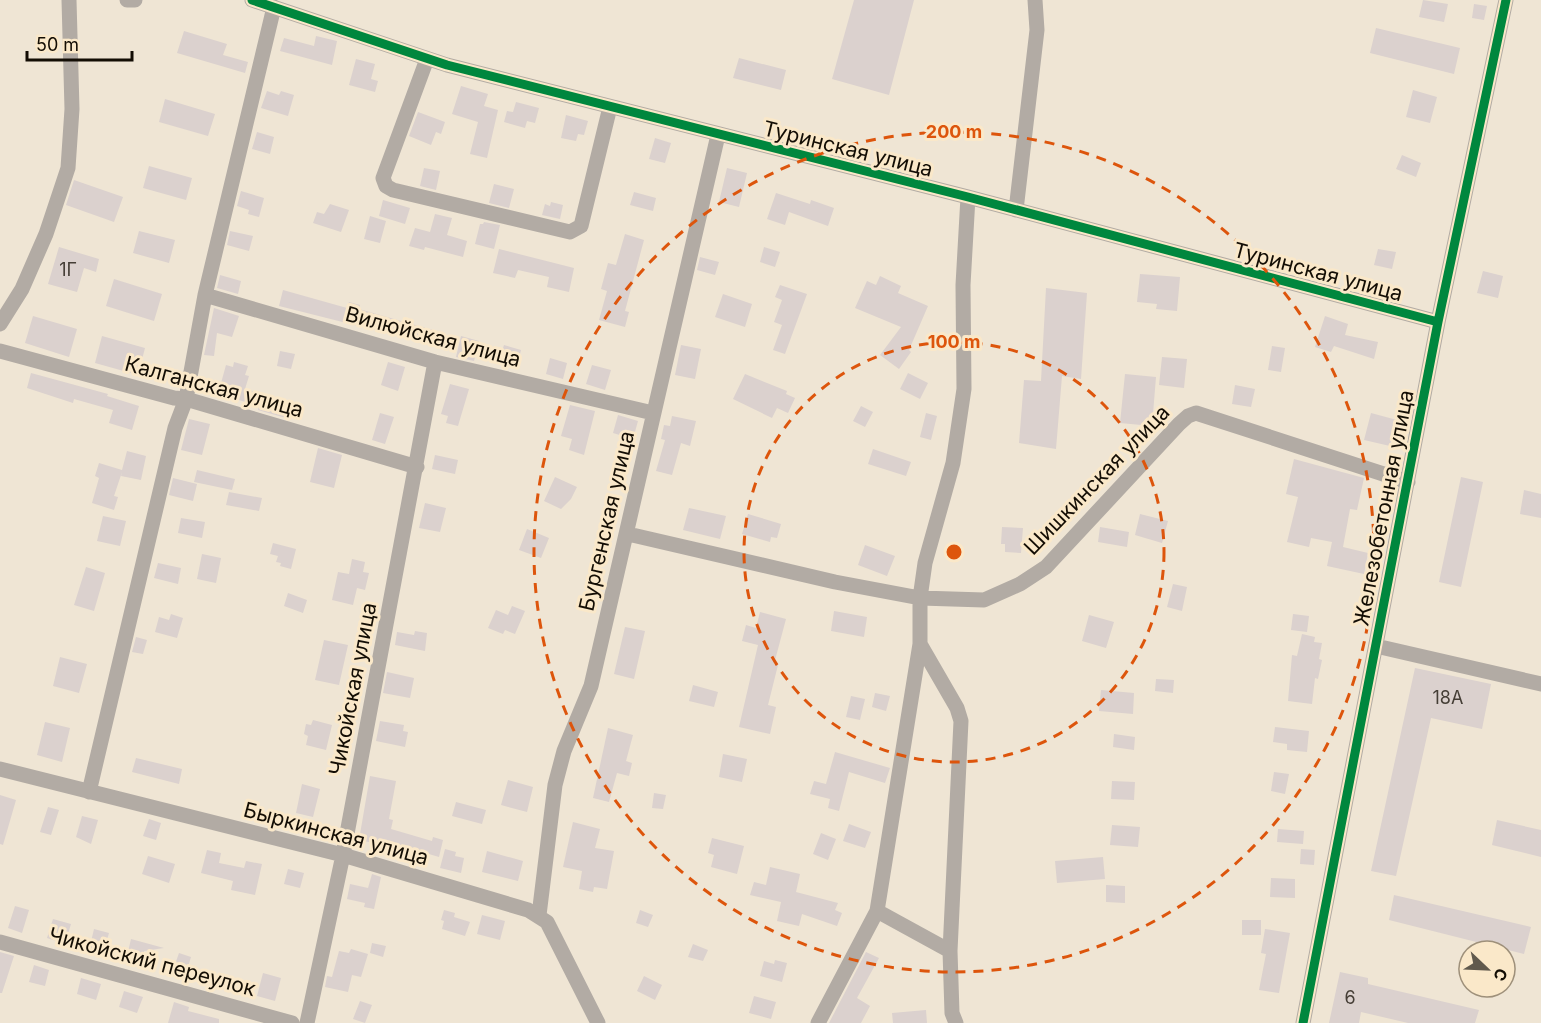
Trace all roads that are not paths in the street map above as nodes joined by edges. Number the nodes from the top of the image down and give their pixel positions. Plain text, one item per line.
1 (69, 0) edge
2 (126, 0) edge
3 (135, 0) edge
4 (252, 0) edge
5 (1035, 0) edge
6 (1506, 0) edge
7 (274, 8) junction
8 (427, 59) junction
9 (610, 107) junction
10 (718, 135) junction
11 (968, 197) junction
12 (1016, 210) junction
13 (205, 295) junction
14 (1438, 322) junction
15 (0, 324) edge
16 (0, 351) edge
17 (435, 362) junction
18 (186, 399) junction
19 (652, 413) junction
20 (417, 467) junction
21 (1408, 482) junction
22 (628, 534) junction
23 (920, 598) junction
24 (920, 644) junction
25 (1376, 646) junction
26 (1541, 684) edge
27 (0, 769) edge
28 (89, 792) junction
29 (343, 855) junction
30 (877, 911) junction
31 (539, 915) junction
32 (0, 942) edge
33 (950, 951) junction
34 (292, 1023) edge
35 (307, 1023) edge
36 (598, 1023) edge
37 (818, 1023) edge
38 (956, 1023) edge
39 (1304, 1023) edge

1 - 15 street
2 - 3 street
4 - 7 street, Туринская улица
5 - 12 street
6 - 14 street, Железобетонная улица
7 - 8 street, Туринская улица
7 - 13 street
8 - 9 street, Туринская улица
8 - 9 street
9 - 10 street, Туринская улица
10 - 11 street, Туринская улица
10 - 19 street, Бургенская улица
11 - 12 street, Туринская улица
11 - 23 street
12 - 14 street, Туринская улица
13 - 17 street, Вилюйская улица
13 - 18 street
14 - 21 street, Железобетонная улица
16 - 18 street, Калганская улица
17 - 19 street, Вилюйская улица
17 - 20 street, Чикойская улица
18 - 20 street, Калганская улица
18 - 28 street
19 - 22 street, Бургенская улица
20 - 29 street, Чикойская улица
21 - 23 street, Шишкинская улица
21 - 25 street, Железобетонная улица
22 - 23 street, Шишкинская улица
22 - 31 street, Бургенская улица
23 - 24 street
24 - 30 street
24 - 33 street
25 - 26 street
25 - 39 street, Железобетонная улица
27 - 28 street, Быркинская улица
28 - 29 street, Быркинская улица
29 - 31 street, Быркинская улица
29 - 35 street, Чикойская улица
30 - 33 street
30 - 37 street
31 - 36 street
32 - 34 street, Чикойский переулок
33 - 38 street

